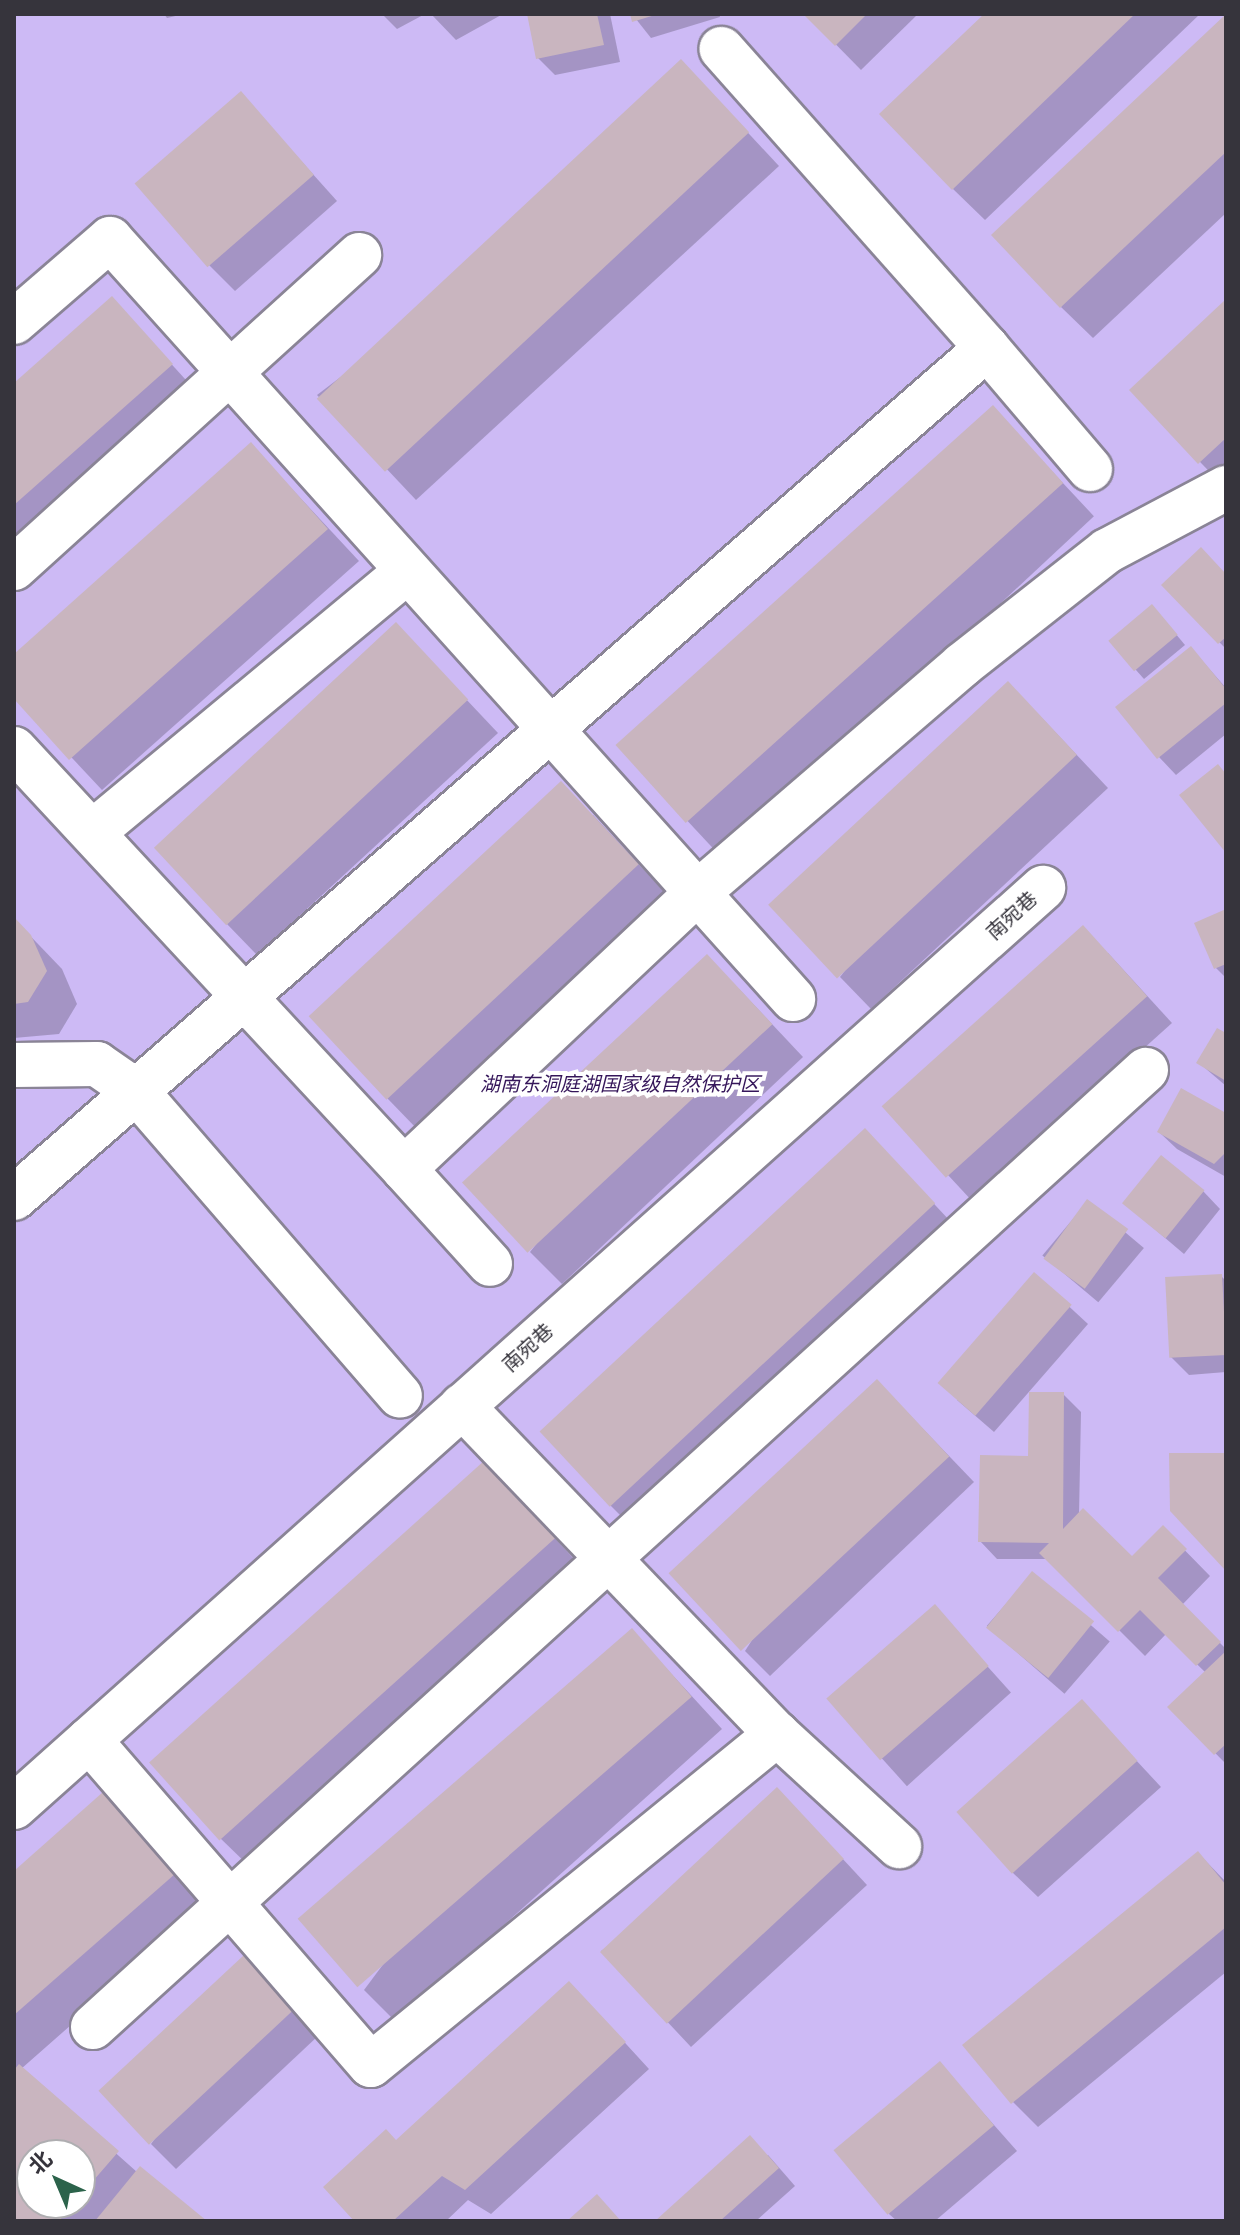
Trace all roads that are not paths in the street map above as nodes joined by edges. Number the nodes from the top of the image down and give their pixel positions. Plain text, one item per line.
1 (722, 49) dead end
2 (359, 255) dead end
3 (14, 322) edge
4 (987, 348) junction
5 (231, 376) junction
6 (1090, 469) dead end
7 (1225, 492) edge
8 (14, 568) edge
9 (406, 572) junction
10 (548, 731) junction
11 (14, 749) edge
12 (93, 832) junction
13 (1043, 888) dead end
14 (696, 894) junction
15 (246, 995) junction
16 (793, 999) dead end
17 (14, 1065) edge
18 (1146, 1070) dead end
19 (136, 1091) junction
20 (404, 1169) junction
21 (14, 1198) edge
22 (490, 1264) dead end
23 (400, 1396) dead end
24 (462, 1406) junction
25 (609, 1558) junction
26 (777, 1734) junction
27 (89, 1740) junction
28 (14, 1807) edge
29 (899, 1846) dead end
30 (230, 1903) junction
31 (93, 2027) dead end

1 - 4 street
2 - 5 street
3 - 5 street
4 - 6 street
4 - 10 street
5 - 8 street
5 - 9 street
7 - 14 street
9 - 10 street
9 - 12 street
10 - 14 street
10 - 15 street
11 - 12 street
12 - 15 street
13 - 24 street, 南宛巷
14 - 16 street
14 - 20 street
15 - 19 street
15 - 20 street
17 - 19 street
18 - 25 street
19 - 21 street
19 - 23 street
20 - 22 street
24 - 25 street
24 - 27 street, 南宛巷
25 - 26 street
25 - 30 street
26 - 29 street
26 - 30 street
27 - 28 street, 南宛巷
27 - 30 street
30 - 31 street

